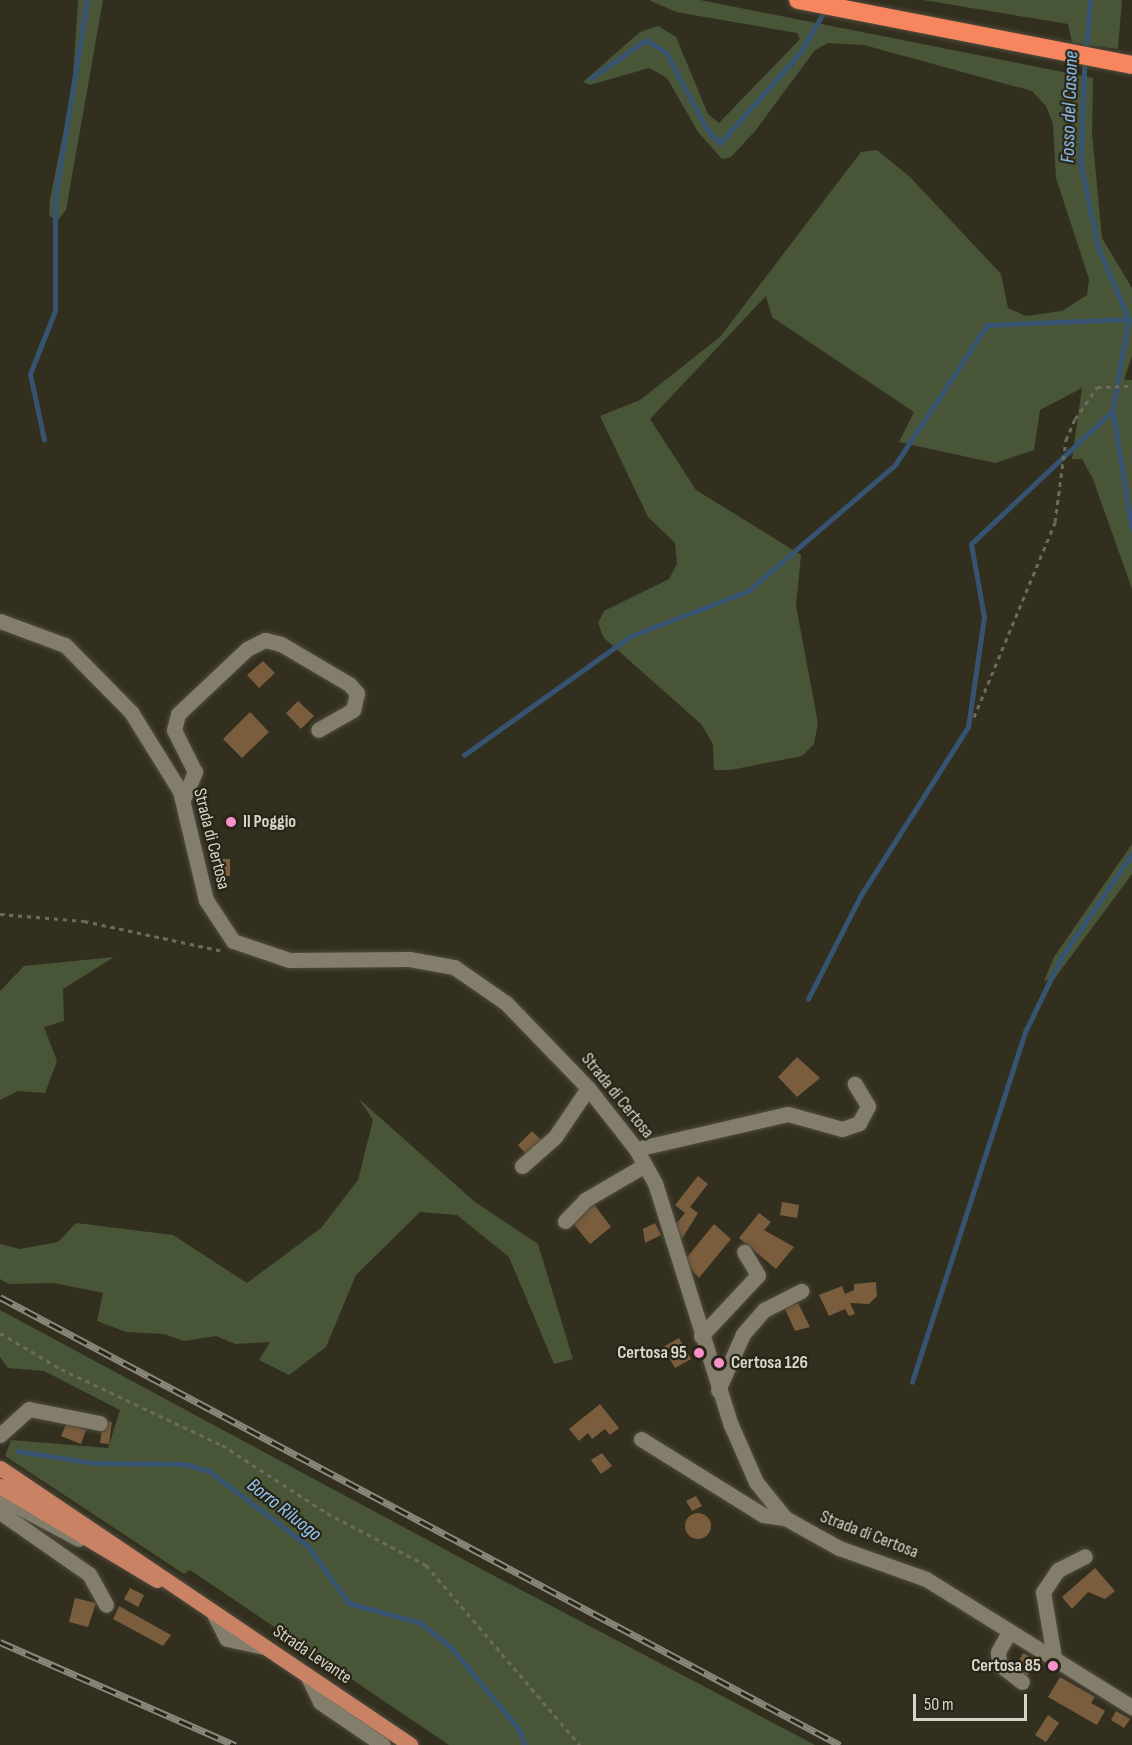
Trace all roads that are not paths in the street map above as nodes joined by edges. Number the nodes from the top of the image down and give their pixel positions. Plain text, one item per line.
1 (798, 0) edge
2 (1132, 65) edge
3 (0, 621) edge
4 (318, 730) dead end
5 (183, 799) junction
6 (855, 1084) dead end
7 (588, 1088) junction
8 (636, 1149) junction
9 (645, 1165) junction
10 (522, 1166) dead end
11 (565, 1221) dead end
12 (744, 1252) dead end
13 (801, 1291) dead end
14 (701, 1336) junction
15 (718, 1390) junction
16 (100, 1423) dead end
17 (1, 1432) edge
18 (641, 1439) dead end
19 (0, 1468) edge
20 (0, 1486) edge
21 (0, 1497) edge
22 (0, 1512) edge
23 (785, 1518) junction
24 (82, 1540) junction
25 (1086, 1556) dead end
26 (192, 1598) junction
27 (106, 1605) dead end
28 (1009, 1632) junction
29 (1054, 1658) junction
30 (307, 1675) junction
31 (1022, 1682) dead end
32 (1132, 1707) edge
33 (383, 1745) edge
34 (410, 1745) edge

1 - 2 highway
3 - 5 street, Strada di Certosa
4 - 5 street
5 - 7 street, Strada di Certosa
6 - 8 street
7 - 8 street, Strada di Certosa
7 - 10 street
8 - 9 street, Strada di Certosa
9 - 11 street
9 - 14 street, Strada di Certosa
12 - 14 street
13 - 15 street
14 - 15 street, Strada di Certosa
15 - 23 street, Strada di Certosa
16 - 17 street
18 - 23 street
19 - 26 main road, Strada Levante
20 - 24 main road, Strada Levante
21 - 24 street
22 - 27 street
23 - 28 street, Strada di Certosa
24 - 26 main road, Strada Levante
25 - 29 street
26 - 30 main road, Strada Levante
28 - 29 street, Strada di Certosa
28 - 31 street
29 - 32 street, Strada di Certosa
30 - 33 street
30 - 34 main road, Strada Levante

